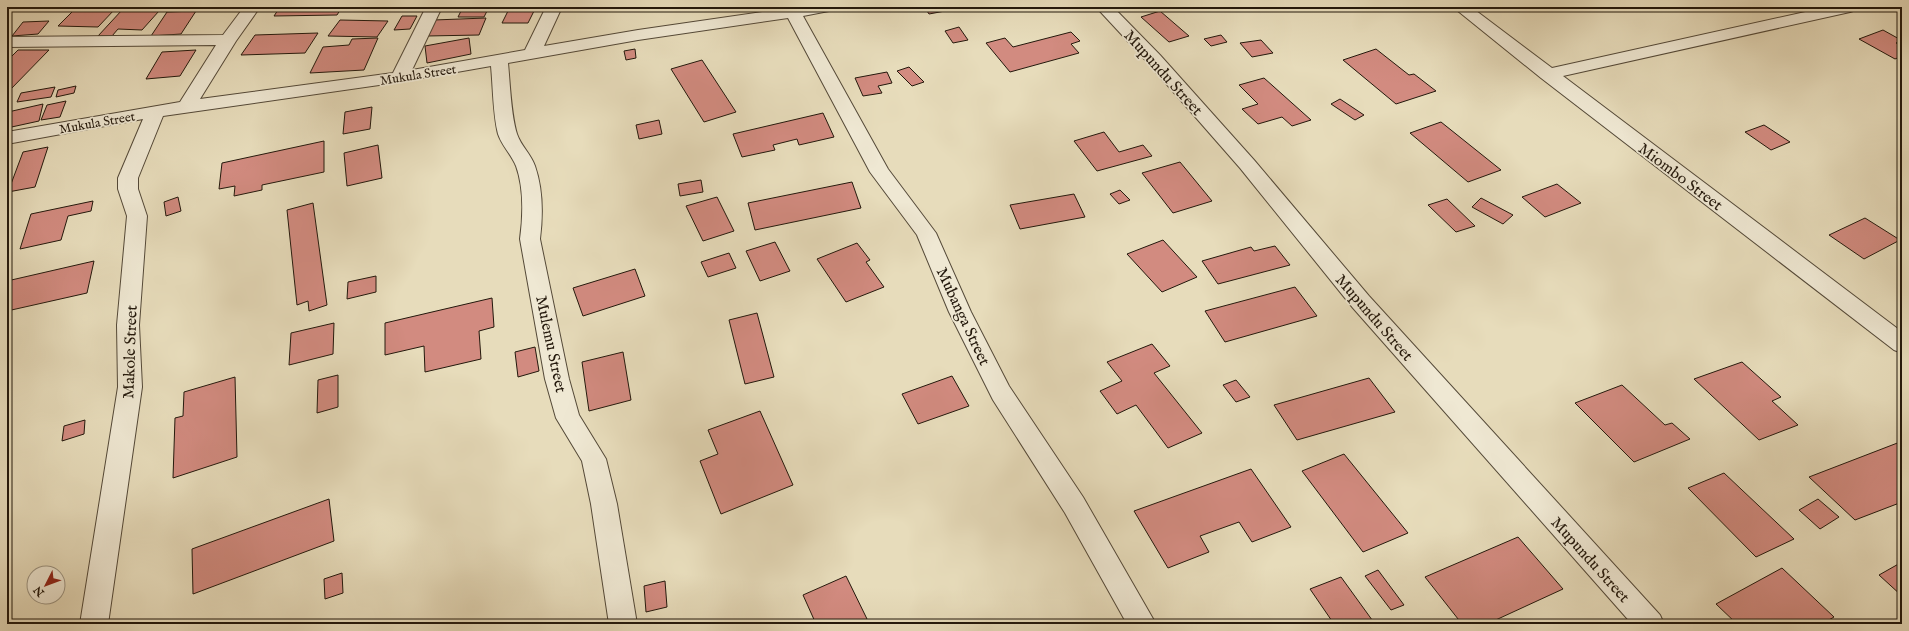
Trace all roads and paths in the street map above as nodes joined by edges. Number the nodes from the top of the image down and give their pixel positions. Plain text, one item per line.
1 (252, 7) edge
2 (434, 7) edge
3 (554, 7) edge
4 (828, 7) edge
5 (1104, 7) edge
6 (1461, 7) edge
7 (1850, 7) edge
8 (792, 10) edge
9 (228, 40) junction
10 (7, 42) edge
11 (532, 54) junction
12 (499, 60) junction
13 (1547, 74) junction
14 (400, 77) junction
15 (186, 107) junction
16 (156, 111) junction
17 (7, 138) edge
18 (1902, 344) edge
19 (94, 624) edge
20 (623, 624) edge
21 (1142, 624) edge
22 (1650, 624) edge

1 - 9 street
2 - 14 street
3 - 11 street
4 - 8 street, Mukula Street
5 - 22 street, Mupundu Street
6 - 13 street, Miombo Street
7 - 13 street
8 - 11 street, Mukula Street
8 - 21 street, Mubanga Street
9 - 10 street
9 - 15 street
11 - 12 street, Mukula Street
12 - 14 street, Mukula Street
12 - 20 street, Mulemu Street
13 - 18 street, Miombo Street
14 - 15 street, Mukula Street
15 - 16 street, Mukula Street
16 - 17 street, Mukula Street
16 - 19 street, Makole Street

